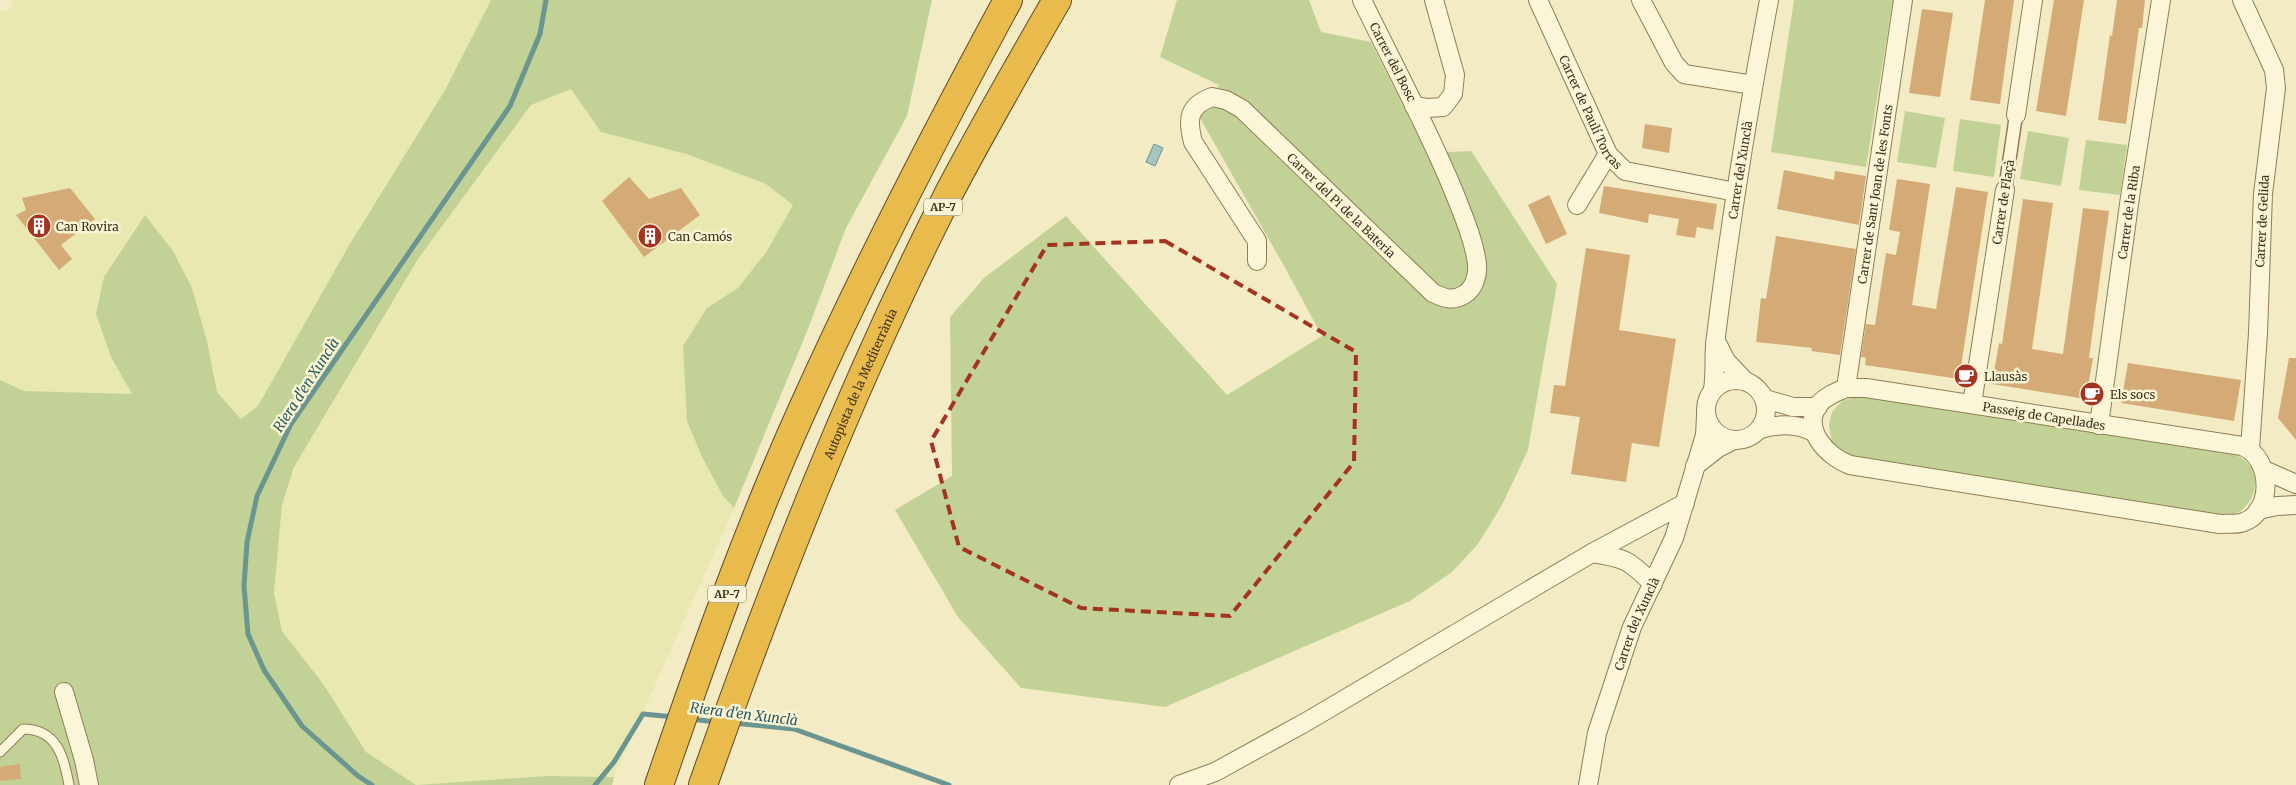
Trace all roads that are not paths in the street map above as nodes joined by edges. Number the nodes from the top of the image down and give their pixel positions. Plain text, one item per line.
1 (1008, 0) edge
2 (1056, 0) edge
3 (1362, 0) edge
4 (1434, 0) edge
5 (1538, 0) edge
6 (1641, 0) edge
7 (1769, 0) edge
8 (1903, 0) edge
9 (2033, 0) edge
10 (2161, 0) edge
11 (2242, 0) edge
12 (1753, 85) junction
13 (1414, 106) junction
14 (2016, 115) joint
15 (1608, 154) junction
16 (2005, 190) joint
17 (1736, 192) junction
18 (1576, 205) dead end
19 (1257, 261) dead end
20 (1715, 339) junction
21 (1745, 381) junction
22 (1846, 388) junction
23 (1713, 389) junction
24 (1765, 399) junction
25 (1972, 404) junction
26 (1818, 407) junction
27 (1706, 416) junction
28 (2099, 425) junction
29 (1760, 429) junction
30 (1815, 433) junction
31 (1734, 440) junction
32 (2250, 449) junction
33 (1695, 466) junction
34 (2264, 470) junction
35 (2296, 484) edge
36 (1685, 503) junction
37 (2296, 506) edge
38 (2258, 510) junction
39 (1592, 553) junction
40 (1653, 584) junction
41 (64, 692) dead end
42 (0, 752) edge
43 (70, 785) edge
44 (89, 785) edge
45 (659, 785) edge
46 (703, 785) edge
47 (1179, 785) edge
48 (1588, 785) edge

1 - 45 highway, AP-7
2 - 46 highway, Autopista de la Mediterrània / AP-7
3 - 13 street, Carrer del Bosc
4 - 13 street, Carrer del Bosc
5 - 15 street, Carrer de Paulí Torras
6 - 12 street
7 - 12 street, Carrer del Xunclà
8 - 22 street, Carrer de Sant Joan de les Fonts
9 - 14 street, Carrer de Flaçà
10 - 28 street, Carrer de la Riba
11 - 32 street, Carrer de Gelida
12 - 17 street, Carrer del Xunclà
13 - 19 street, Carrer del Pi de la Bateria
14 - 16 street, Carrer de Flaçà
15 - 17 street, Carrer de Paulí Torras
15 - 18 street
16 - 25 street, Carrer de Flaçà
17 - 20 street, Carrer del Xunclà
20 - 21 street
20 - 23 street, Carrer del Xunclà
21 - 23 street
21 - 24 street
22 - 25 street, Passeig de Capellades
22 - 26 street
23 - 27 street
24 - 26 street
24 - 29 street
25 - 28 street, Passeig de Capellades
26 - 30 street
27 - 31 street
27 - 33 street, Carrer del Xunclà
28 - 32 street, Passeig de Capellades
29 - 30 street
29 - 31 street
30 - 38 street
31 - 33 street
32 - 34 street
33 - 36 street, Carrer del Xunclà
34 - 35 street
34 - 38 street
36 - 39 street
36 - 40 street, Carrer del Xunclà
37 - 38 street
39 - 40 street
39 - 47 street
40 - 48 street, Carrer del Xunclà
41 - 44 street
42 - 43 lane

